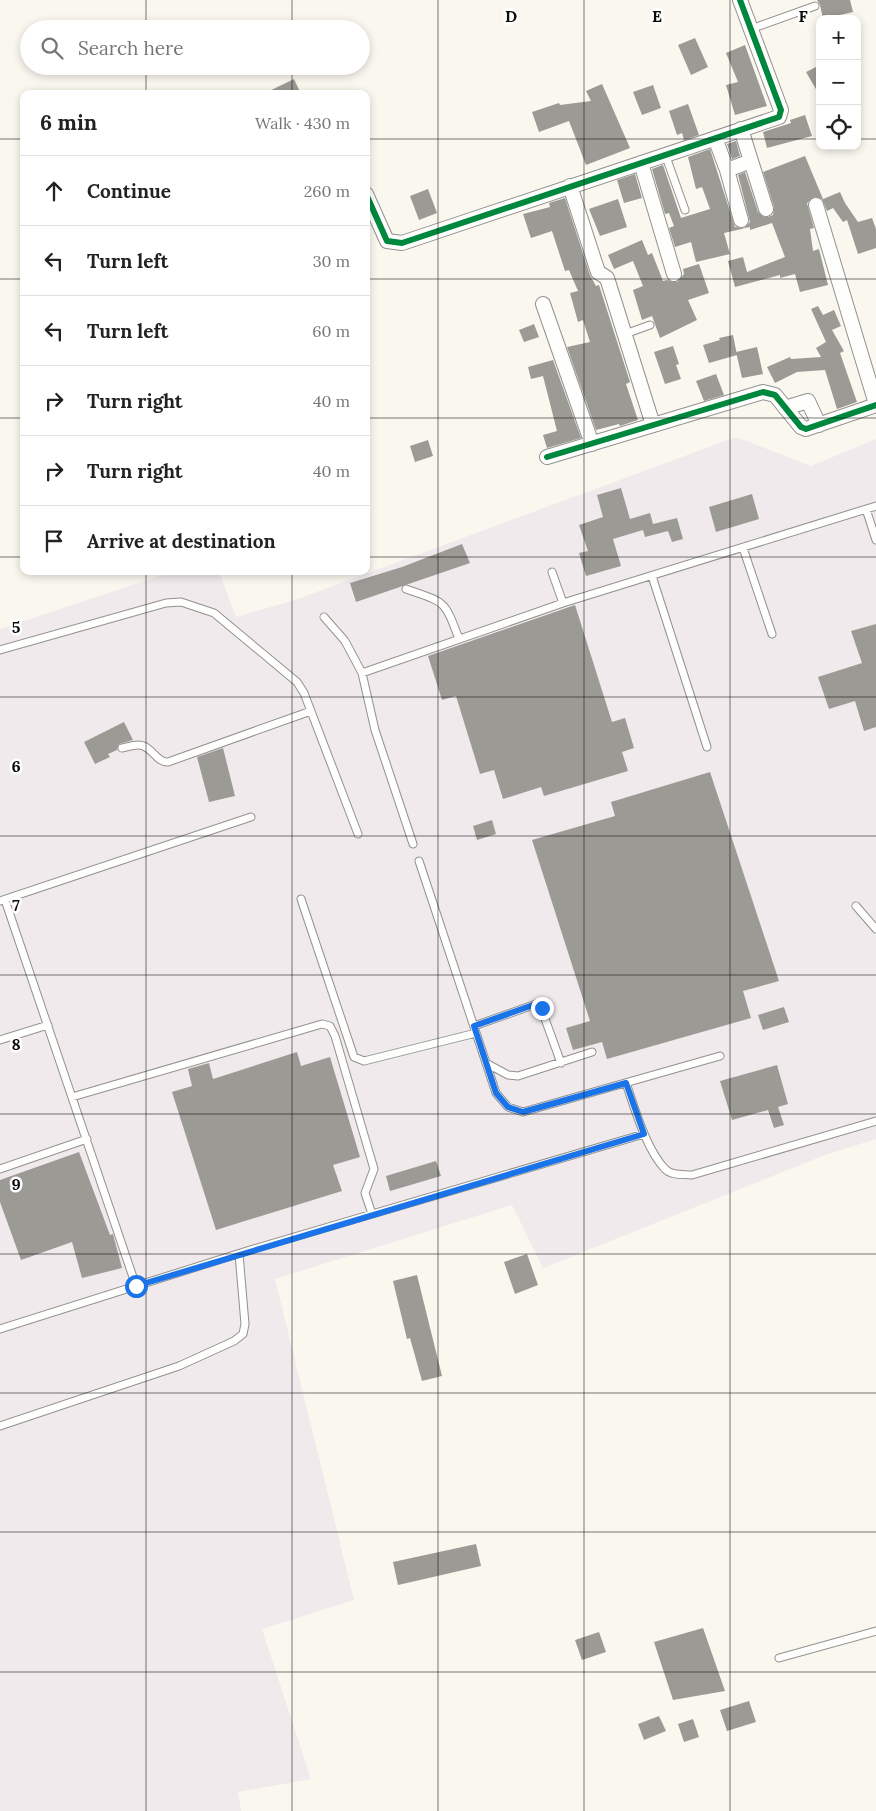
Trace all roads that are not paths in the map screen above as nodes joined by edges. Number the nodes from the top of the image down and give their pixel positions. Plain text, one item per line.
1 (740, 0) edge
2 (815, 6) dead end
3 (751, 29) junction
4 (741, 129) junction
5 (715, 138) junction
6 (665, 154) junction
7 (751, 161) junction
8 (641, 163) junction
9 (727, 170) junction
10 (570, 186) junction
11 (370, 203) edge
12 (816, 205) dead end
13 (766, 209) dead end
14 (685, 210) dead end
15 (741, 220) dead end
16 (674, 274) dead end
17 (542, 304) dead end
18 (650, 325) dead end
19 (625, 334) junction
20 (876, 404) edge
21 (785, 408) junction
22 (654, 425) junction
23 (819, 425) junction
24 (592, 444) junction
25 (547, 457) dead end
26 (876, 506) edge
27 (866, 509) junction
28 (876, 540) edge
29 (743, 548) junction
30 (552, 572) dead end
31 (652, 576) junction
32 (406, 589) dead end
33 (563, 603) junction
34 (324, 617) dead end
35 (772, 634) dead end
36 (459, 639) junction
37 (0, 650) edge
38 (362, 673) junction
39 (311, 711) junction
40 (707, 747) dead end
41 (122, 748) dead end
42 (251, 817) dead end
43 (358, 834) dead end
44 (413, 844) dead end
45 (419, 861) dead end
46 (300, 899) dead end
47 (2, 901) edge
48 (856, 906) dead end
49 (876, 929) edge
50 (48, 1025) junction
51 (475, 1029) junction
52 (0, 1040) edge
53 (592, 1052) dead end
54 (720, 1056) dead end
55 (486, 1063) junction
56 (561, 1063) junction
57 (626, 1083) junction
58 (72, 1097) junction
59 (876, 1121) edge
60 (644, 1134) junction
61 (87, 1139) junction
62 (0, 1169) edge
63 (372, 1214) junction
64 (239, 1254) junction
65 (136, 1286) junction
66 (0, 1329) edge
67 (0, 1426) edge
68 (876, 1631) edge
69 (779, 1658) dead end

1 - 3 street
2 - 3 lane
3 - 4 street
4 - 5 street
4 - 7 street
5 - 6 street
5 - 9 street
6 - 8 street
6 - 14 lane
7 - 9 street
7 - 13 street
8 - 10 street
8 - 16 street
9 - 15 street
10 - 11 street
10 - 19 street
12 - 20 street
17 - 24 street
18 - 19 lane
19 - 22 street
20 - 23 street
21 - 22 street
21 - 23 street
21 - 23 street
22 - 24 street
24 - 25 street
26 - 27 lane
27 - 28 lane
27 - 29 lane
29 - 31 lane
29 - 35 lane
30 - 33 lane
31 - 33 lane
31 - 40 lane
32 - 36 lane
33 - 36 lane
34 - 38 lane
36 - 38 lane
37 - 39 lane
38 - 44 lane
39 - 41 lane
39 - 43 lane
42 - 47 lane
45 - 51 lane
46 - 51 lane
47 - 50 lane
48 - 49 lane
50 - 52 lane
50 - 58 lane
51 - 55 lane
51 - 56 lane
53 - 56 lane
54 - 57 lane
55 - 56 lane
55 - 57 lane
57 - 60 lane
58 - 61 lane
58 - 63 lane
59 - 60 lane
60 - 63 lane
61 - 62 lane
61 - 65 lane
63 - 64 lane
64 - 65 lane
64 - 67 lane
65 - 66 lane
68 - 69 lane

